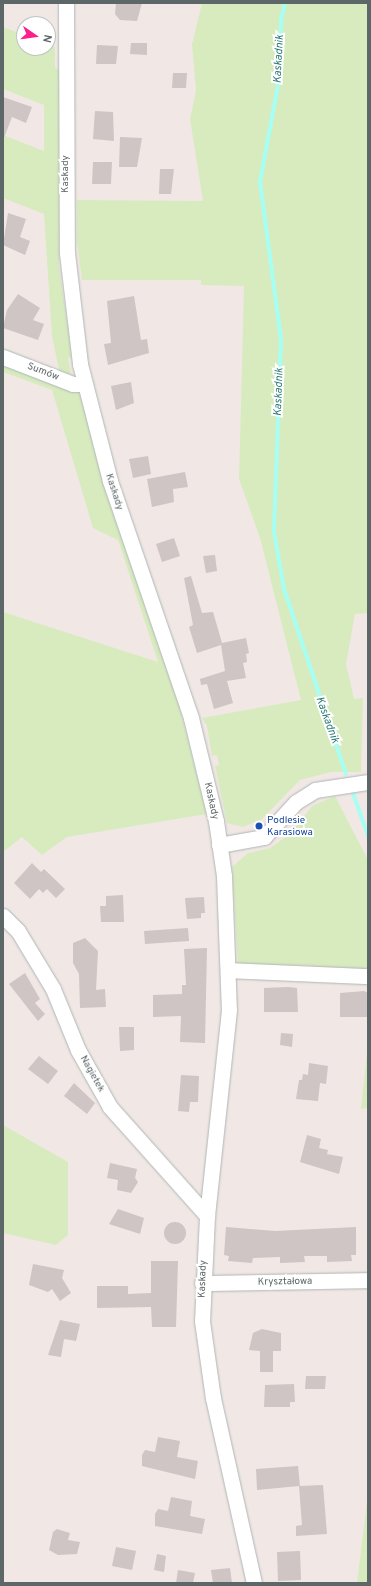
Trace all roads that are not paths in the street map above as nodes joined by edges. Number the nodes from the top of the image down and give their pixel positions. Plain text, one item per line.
1 (66, 3) edge
2 (3, 357) edge
3 (84, 384) junction
4 (368, 782) edge
5 (219, 845) junction
6 (3, 916) edge
7 (228, 970) junction
8 (368, 976) edge
9 (207, 1216) junction
10 (368, 1280) edge
11 (202, 1283) junction
12 (254, 1583) edge

1 - 3 street, Kaskady
2 - 3 street, Sumów
3 - 5 street, Kaskady
4 - 5 street
5 - 7 street, Kaskady
6 - 9 street, Nagietek
7 - 8 street
7 - 9 street, Kaskady
9 - 11 street, Kaskady
10 - 11 street, Kryształowa
11 - 12 street, Kaskady

